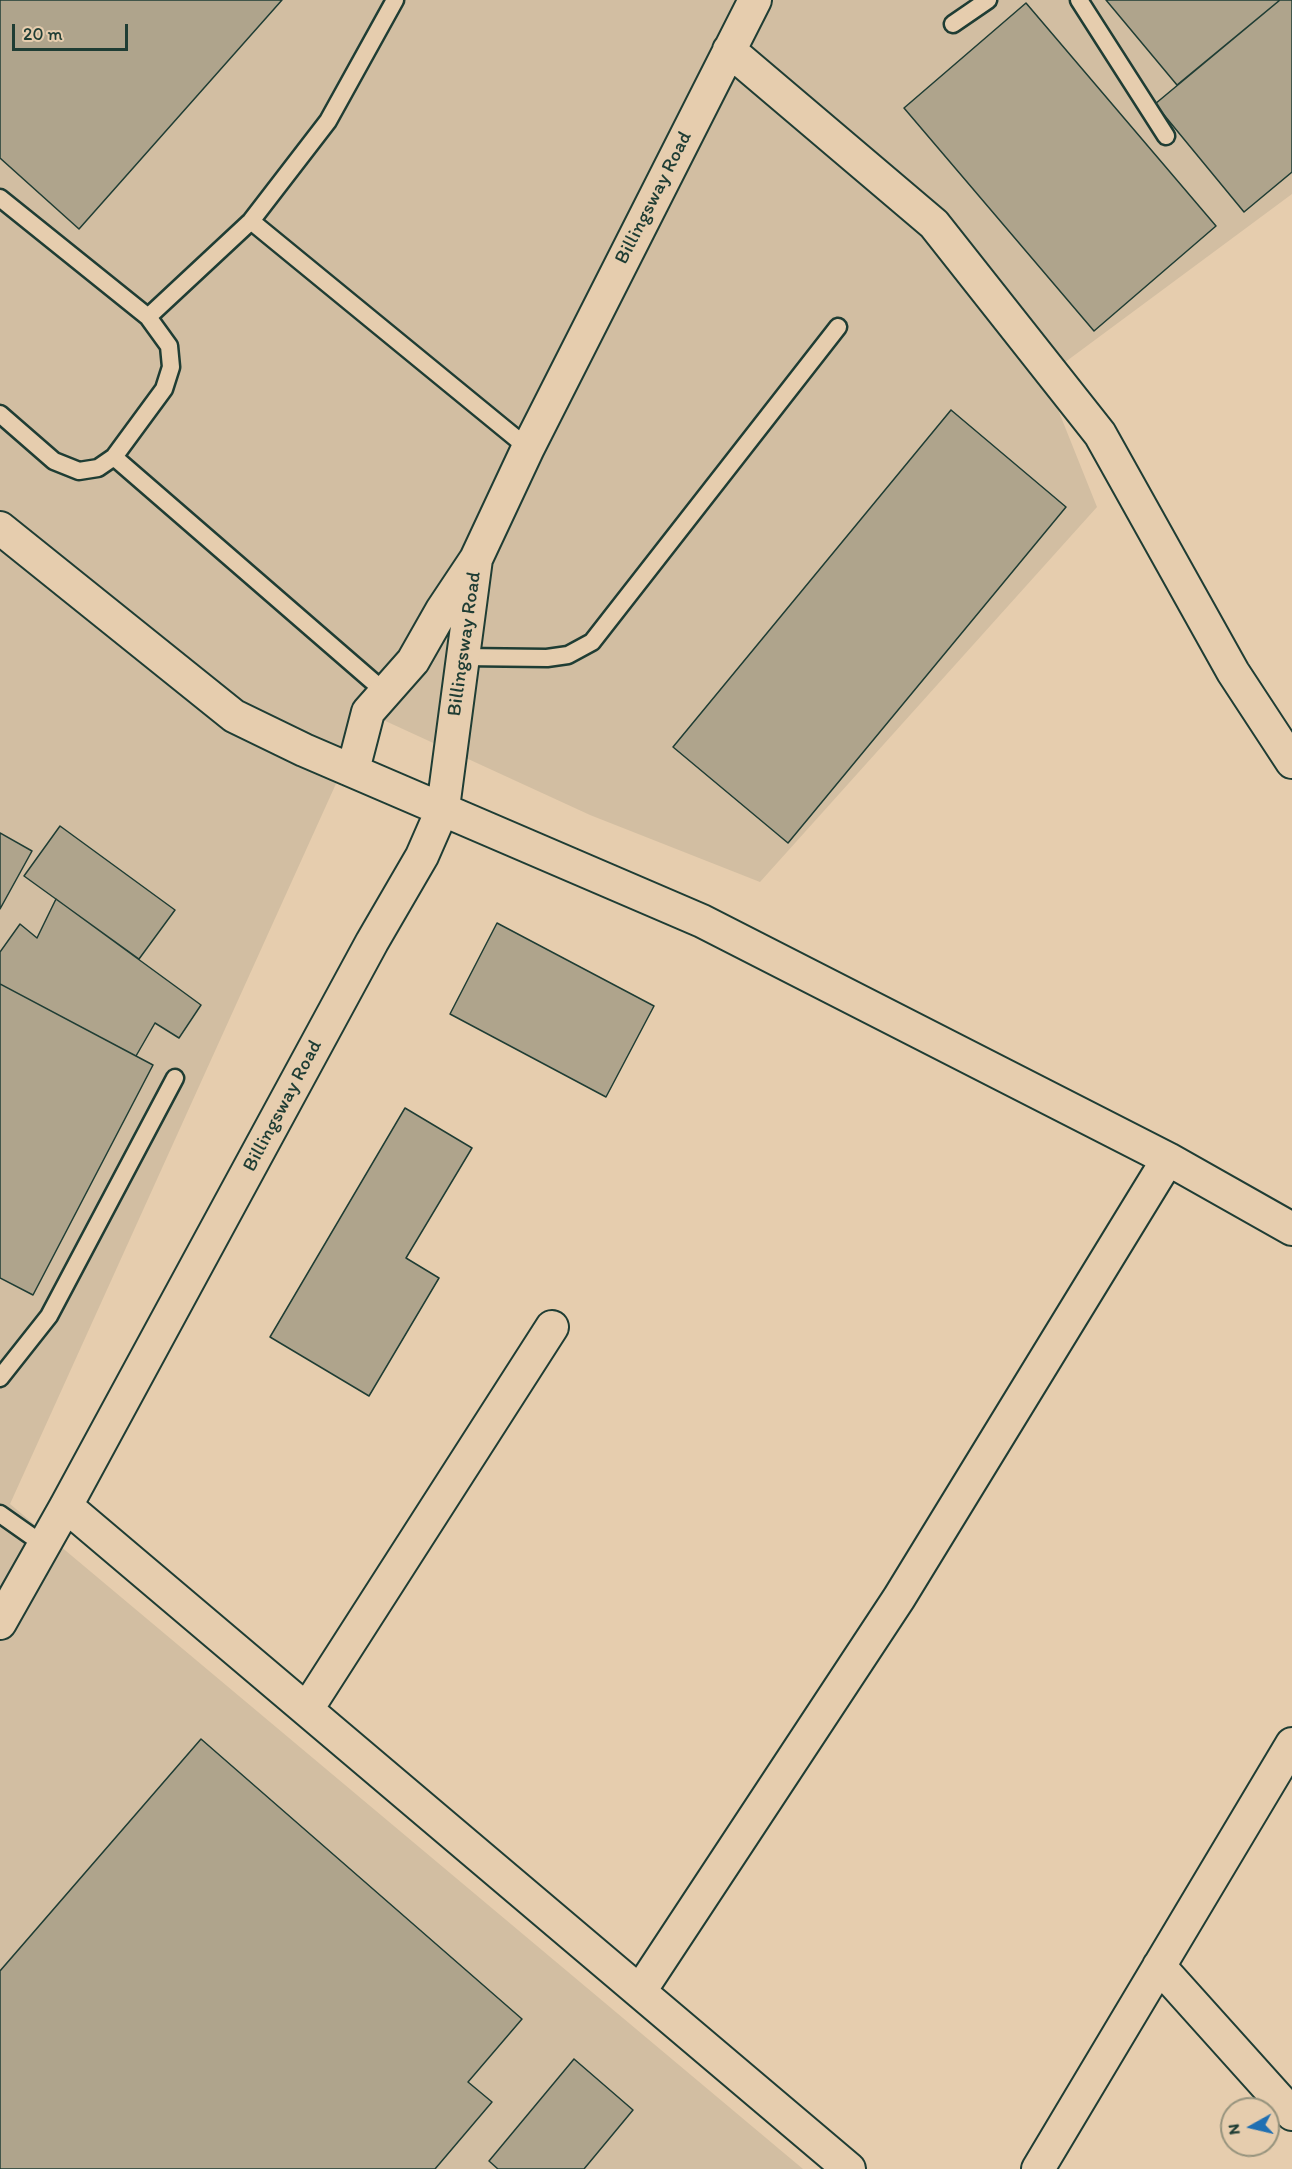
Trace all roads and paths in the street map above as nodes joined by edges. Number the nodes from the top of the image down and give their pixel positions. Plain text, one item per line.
1 (395, 0) edge
2 (755, 0) edge
3 (988, 0) edge
4 (1079, 0) edge
5 (953, 24) dead end
6 (729, 50) junction
7 (1166, 136) dead end
8 (0, 198) edge
9 (251, 221) junction
10 (148, 317) junction
11 (838, 327) dead end
12 (0, 414) edge
13 (528, 448) junction
14 (114, 457) junction
15 (0, 528) edge
16 (476, 559) junction
17 (463, 657) junction
18 (385, 692) junction
19 (1292, 762) edge
20 (353, 770) junction
21 (443, 808) junction
22 (175, 1078) dead end
23 (1168, 1159) junction
24 (1292, 1230) edge
25 (552, 1327) dead end
26 (0, 1378) edge
27 (66, 1506) junction
28 (0, 1514) edge
29 (44, 1545) junction
30 (4, 1605) edge
31 (307, 1709) junction
32 (1292, 1744) edge
33 (1159, 1966) junction
34 (640, 1991) junction
35 (1292, 2114) edge
36 (849, 2169) edge
37 (1038, 2169) edge

1 - 9 lane
2 - 6 street, Billingsway Road
3 - 5 lane
4 - 7 lane
6 - 13 street, Billingsway Road
6 - 19 street
8 - 10 lane
9 - 10 lane
9 - 13 lane
10 - 14 lane
11 - 17 lane
12 - 14 lane
13 - 16 street, Billingsway Road
14 - 18 lane
15 - 20 street
16 - 17 street, Billingsway Road
16 - 18 street, Billingsway Road
17 - 21 street, Billingsway Road
18 - 20 street, Billingsway Road
20 - 21 street
21 - 23 street
21 - 27 street, Billingsway Road
22 - 26 lane
23 - 24 street
23 - 34 street
25 - 31 street
27 - 29 street, Billingsway Road
27 - 31 street
28 - 29 lane
29 - 30 street, Billingsway Road
31 - 34 street
32 - 33 street
33 - 35 street
33 - 37 street
34 - 36 street

